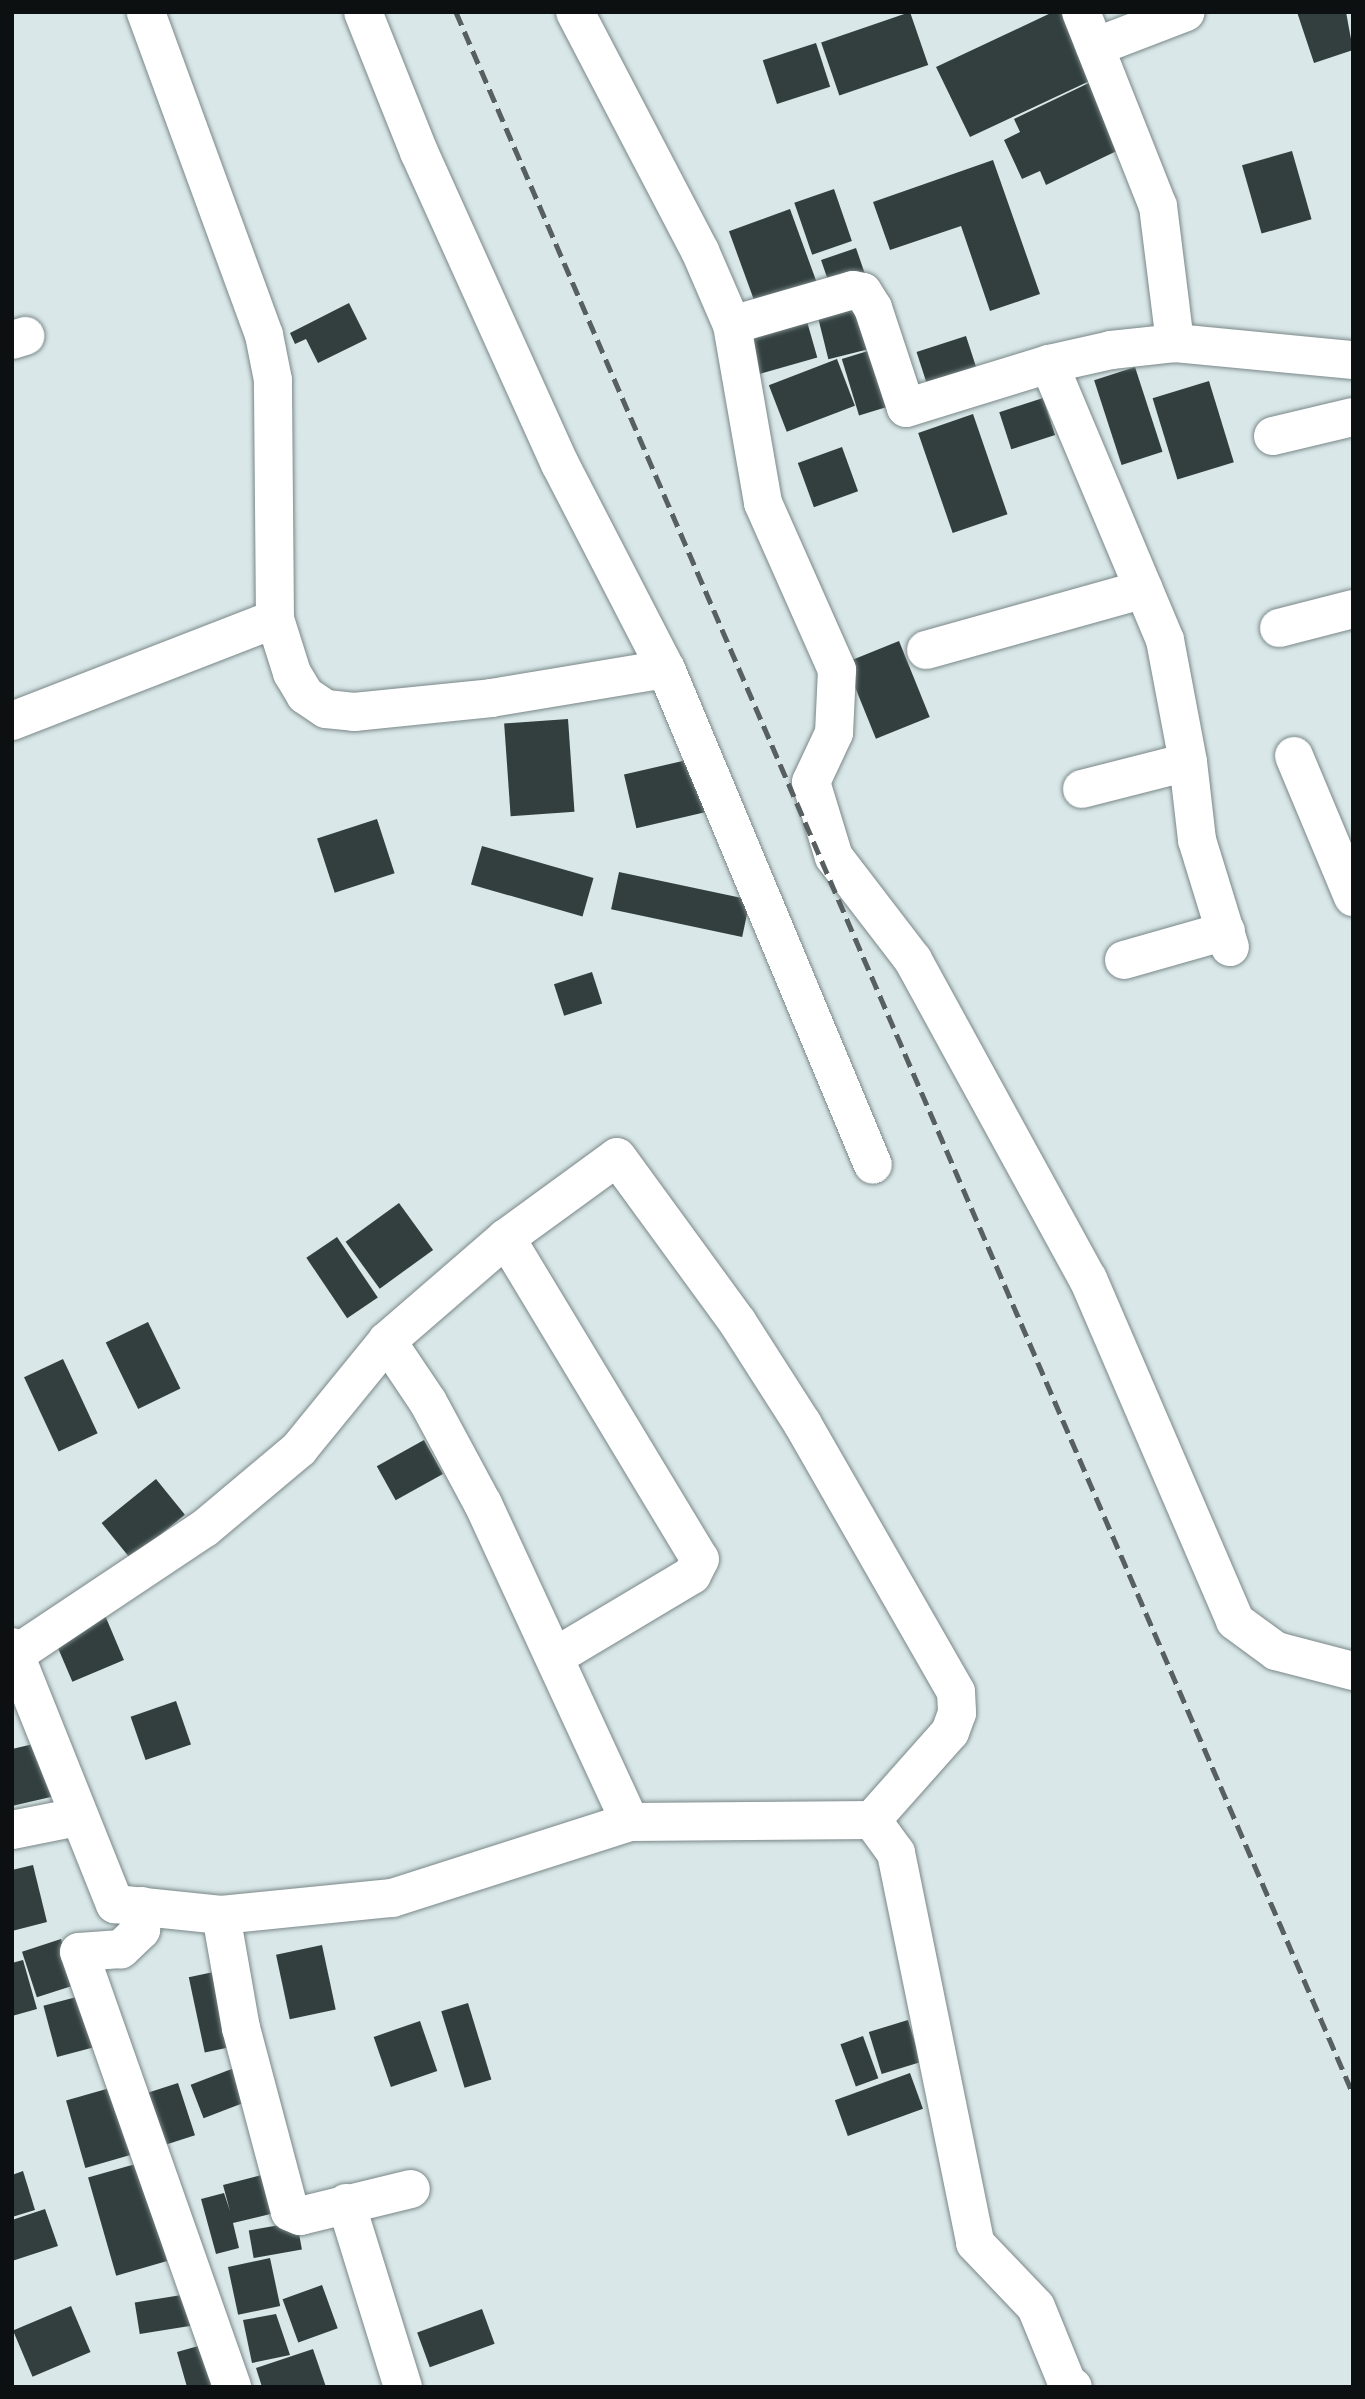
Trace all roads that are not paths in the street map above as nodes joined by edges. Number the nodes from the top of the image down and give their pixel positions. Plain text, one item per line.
1 (146, 12) edge
2 (363, 12) edge
3 (575, 12) edge
4 (1082, 12) edge
5 (1186, 12) edge
6 (1095, 47) junction
7 (732, 325) junction
8 (1175, 343) junction
9 (1353, 360) edge
10 (1049, 364) junction
11 (1353, 417) edge
12 (1273, 436) dead end
13 (1144, 589) junction
14 (1353, 609) edge
15 (275, 620) junction
16 (1279, 628) dead end
17 (926, 650) dead end
18 (666, 669) junction
19 (12, 721) edge
20 (1294, 757) dead end
21 (1188, 762) junction
22 (1082, 789) dead end
23 (1353, 897) edge
24 (1125, 960) dead end
25 (873, 1165) dead end
26 (506, 1238) junction
27 (387, 1341) junction
28 (14, 1650) edge
29 (556, 1656) junction
30 (1353, 1671) edge
31 (629, 1764) dead end
32 (77, 1817) junction
33 (872, 1820) junction
34 (643, 1822) junction
35 (12, 1830) edge
36 (142, 1906) junction
37 (221, 1914) junction
38 (411, 2189) dead end
39 (346, 2203) junction
40 (232, 2387) edge
41 (403, 2387) edge
42 (1073, 2387) edge

1 - 15 street
2 - 18 street
3 - 7 street
4 - 6 street
5 - 6 street
6 - 8 street
7 - 10 street
7 - 30 street
8 - 9 street
8 - 10 street
10 - 13 street
11 - 12 street
13 - 17 street
13 - 21 street
14 - 16 street
15 - 18 street
15 - 19 street
18 - 25 street
20 - 23 street
21 - 22 street
21 - 24 street
26 - 27 street
26 - 29 street
26 - 33 street
27 - 28 street
27 - 29 street
28 - 32 street
29 - 34 street
31 - 34 street
32 - 35 street
32 - 36 street
33 - 34 street
33 - 42 street
34 - 37 street
36 - 37 street
36 - 40 street
37 - 39 street
38 - 39 street
39 - 41 street

